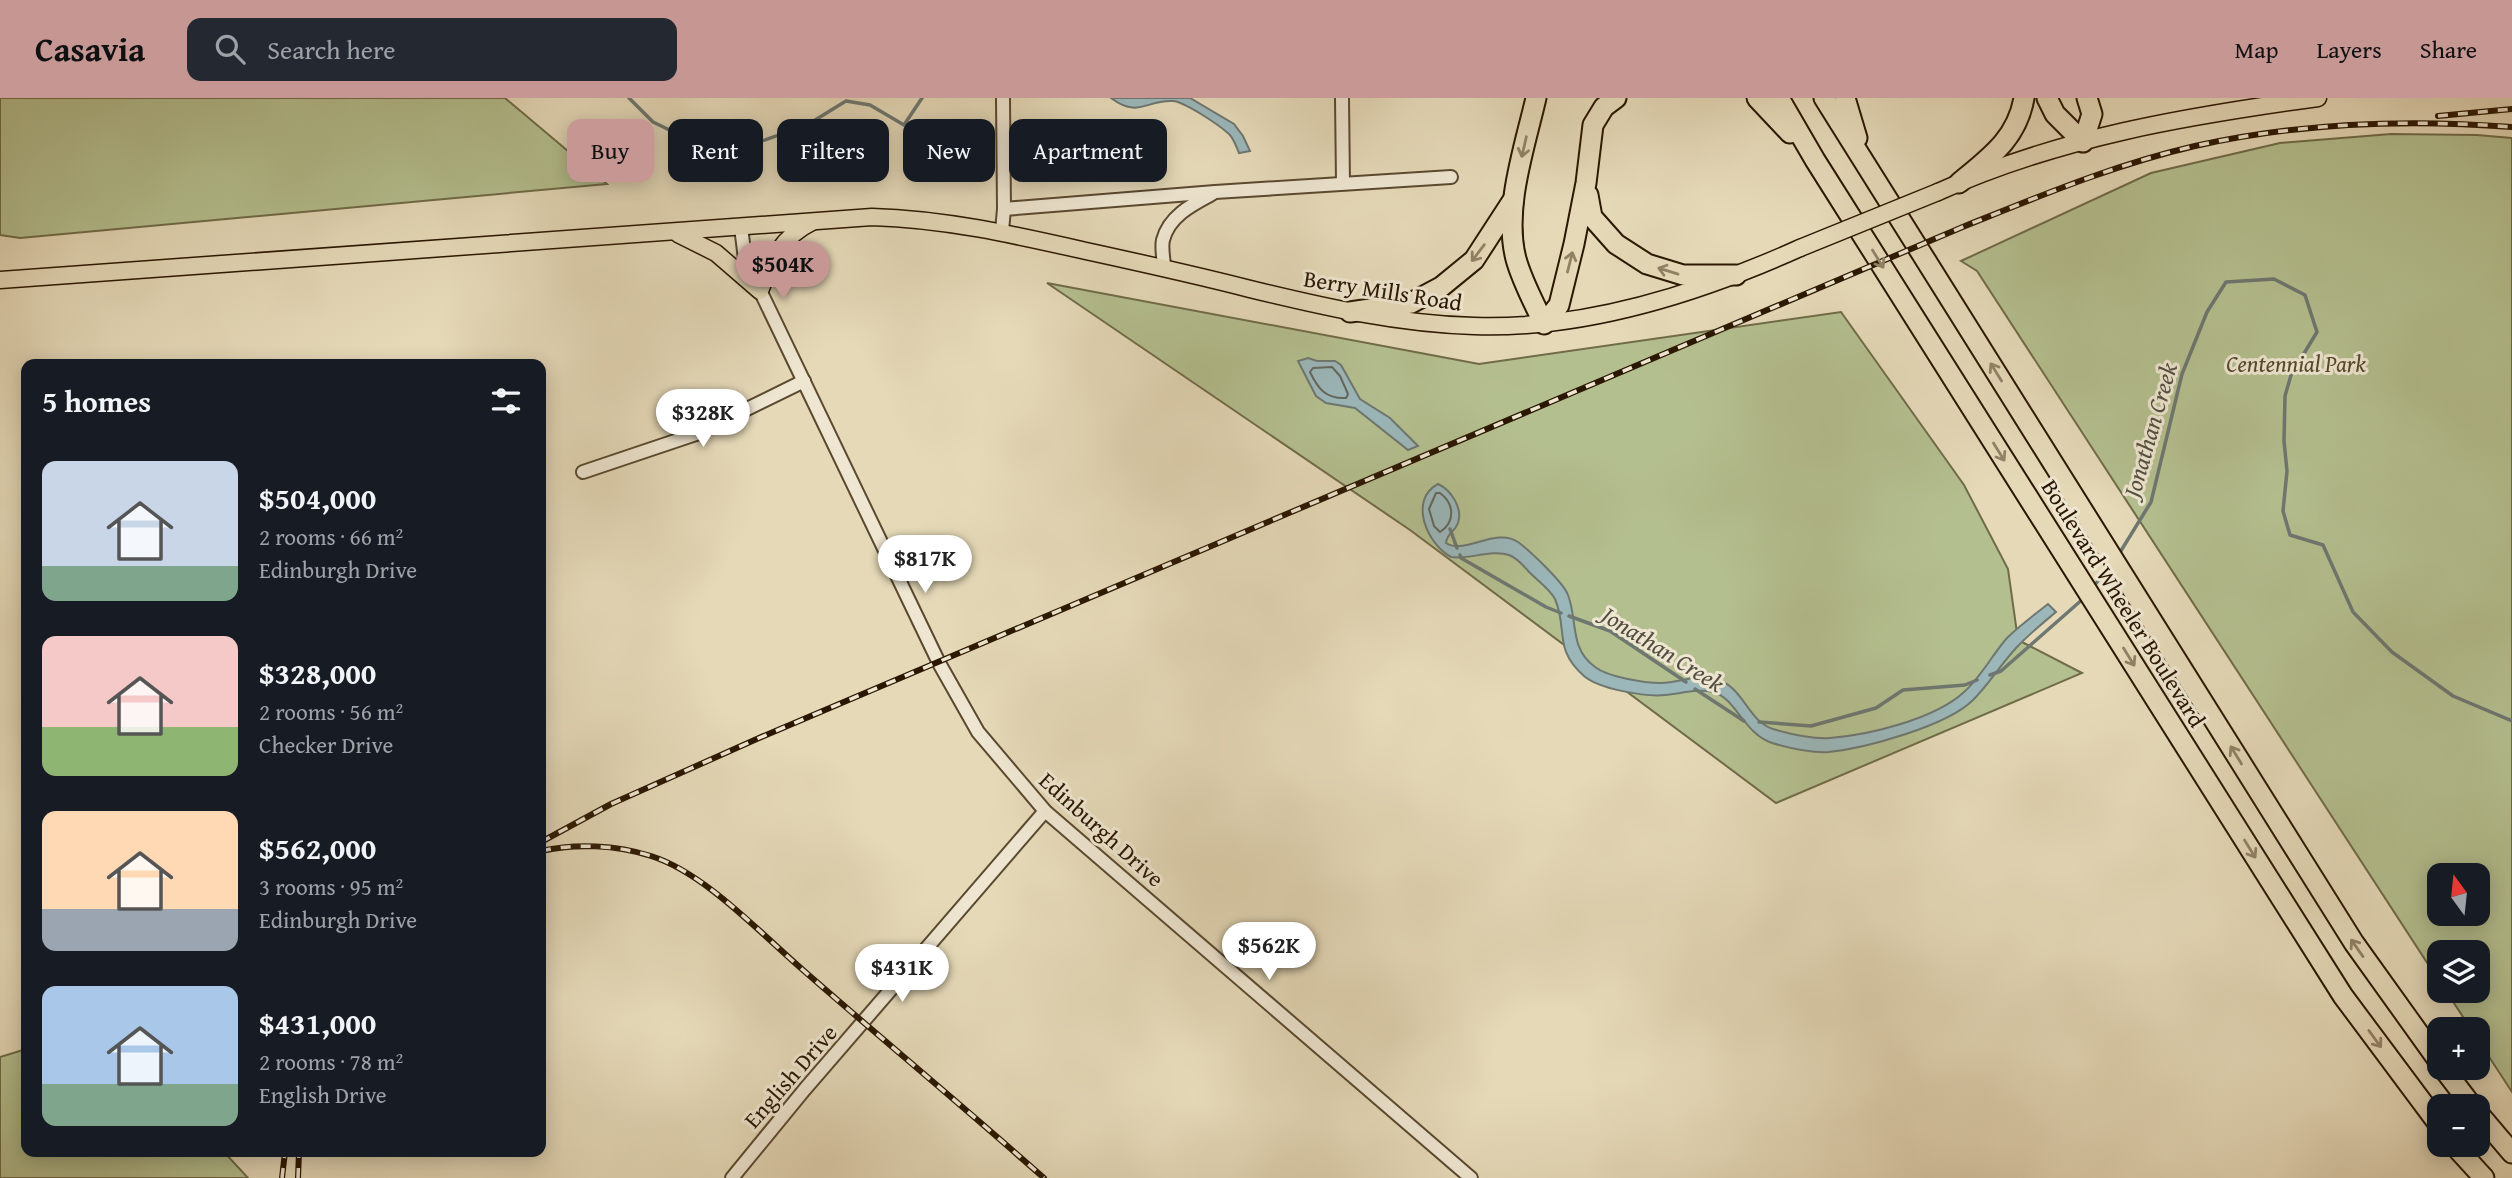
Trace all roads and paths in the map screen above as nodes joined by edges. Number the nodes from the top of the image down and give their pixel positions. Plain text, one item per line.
1 (1003, 98) edge
2 (1342, 98) edge
3 (1536, 98) edge
4 (1616, 98) edge
5 (1757, 98) edge
6 (1779, 98) edge
7 (1824, 98) edge
8 (1845, 98) edge
9 (2024, 98) edge
10 (2047, 98) edge
11 (2087, 98) edge
12 (2318, 98) edge
13 (2083, 142) junction
14 (1815, 160) junction
15 (1867, 169) junction
16 (1451, 177) dead end
17 (1343, 183) junction
18 (1586, 183) junction
19 (1959, 183) junction
20 (1215, 192) junction
21 (1515, 196) junction
22 (1004, 209) junction
23 (816, 221) junction
24 (741, 227) junction
25 (1002, 231) junction
26 (672, 232) junction
27 (1164, 268) junction
28 (1736, 275) junction
29 (0, 281) edge
30 (760, 291) junction
31 (1350, 312) junction
32 (1544, 324) junction
33 (804, 381) junction
34 (583, 472) dead end
35 (1045, 811) junction
36 (2427, 1045) edge
37 (2452, 1080) edge
38 (2463, 1094) edge
39 (2427, 1109) edge
40 (2490, 1127) edge
41 (2512, 1153) edge
42 (2465, 1157) edge
43 (732, 1178) edge
44 (1471, 1178) edge
45 (2484, 1178) edge

1 - 22 street
2 - 17 street
3 -> 21 highway
4 - 18 highway
5 - 14 highway
6 - 14 highway, Boulevard Wheeler Boulevard
7 - 15 highway, Boulevard Wheeler Boulevard
8 - 15 highway
9 - 19 highway
10 - 13 highway
11 - 13 highway
12 - 13 main road, Berry Mills Road
13 - 19 main road, Berry Mills Road
14 -> 39 highway, Boulevard Wheeler Boulevard
36 -> 15 highway, Boulevard Wheeler Boulevard
16 - 17 street
17 - 20 street
28 -> 18 highway
32 -> 18 highway
19 - 28 main road, Berry Mills Road, bridge
20 - 22 street
20 - 27 street
21 -> 31 highway
21 - 32 highway
22 - 25 street
23 - 24 main road, Berry Mills Road
23 - 25 main road, Berry Mills Road
23 - 30 main road
24 - 26 main road, Berry Mills Road
24 - 30 street, Edinburgh Drive
25 - 27 main road, Berry Mills Road
26 - 29 main road, Berry Mills Road
26 - 30 main road
27 - 31 main road, Berry Mills Road
28 - 32 main road, Berry Mills Road
30 - 33 street, Edinburgh Drive
31 - 32 main road, Berry Mills Road
33 - 34 street
33 - 35 street, Edinburgh Drive
35 - 43 street, English Drive
35 - 44 street, Edinburgh Drive
37 - 38 highway
40 - 41 highway
42 - 45 highway

